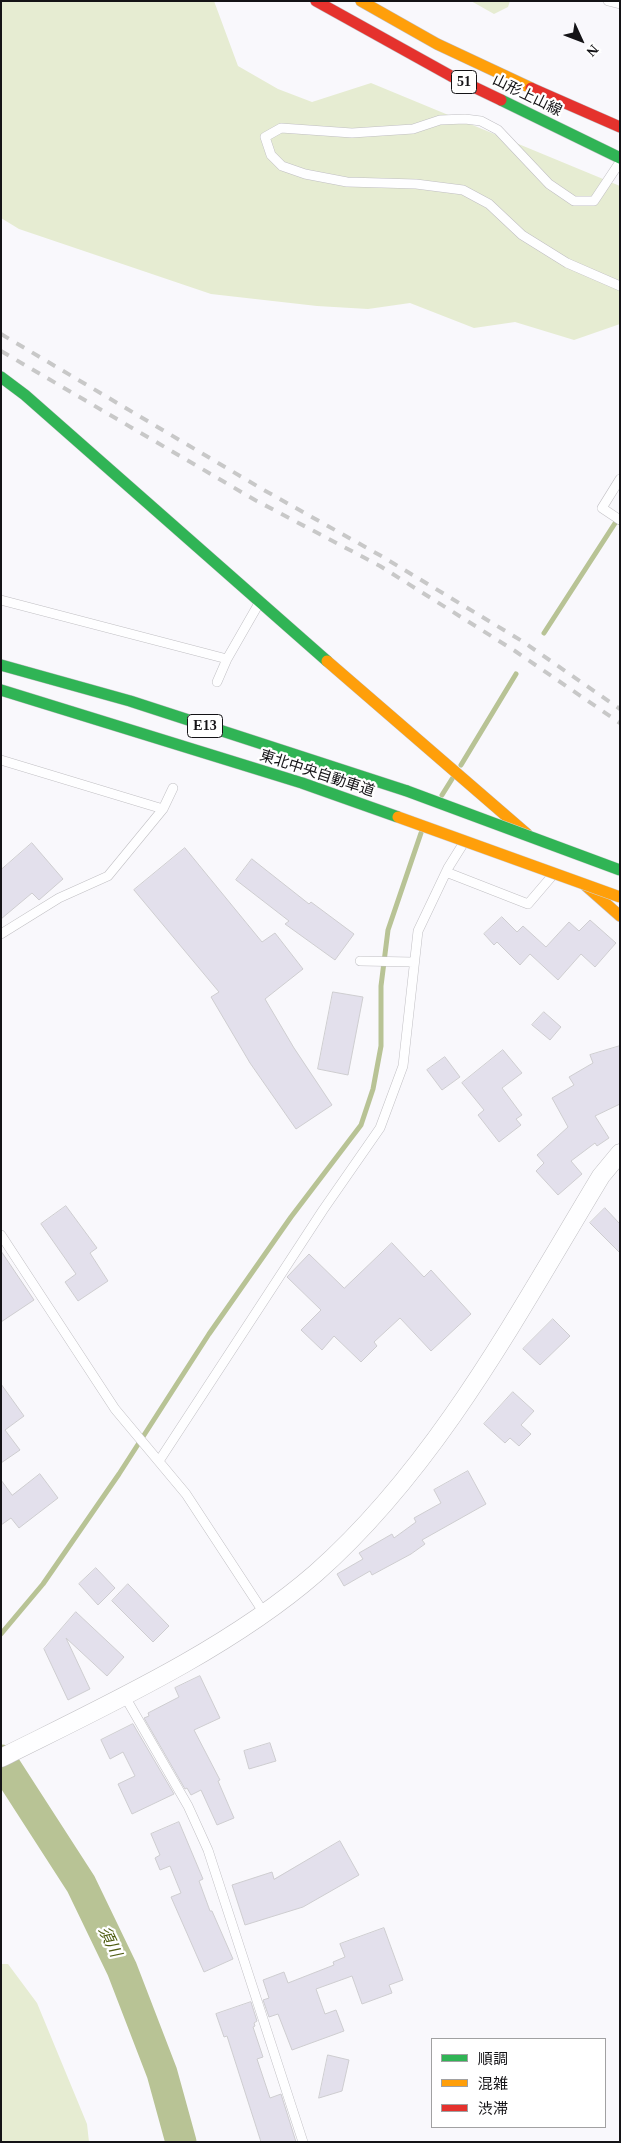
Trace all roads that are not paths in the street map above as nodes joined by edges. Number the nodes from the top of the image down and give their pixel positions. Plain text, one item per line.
1 (316, 1) edge
2 (361, 1) edge
3 (608, 1) edge
4 (620, 4) edge
5 (620, 127) edge
6 (618, 158) edge
7 (620, 286) edge
8 (1, 377) edge
9 (620, 479) edge
10 (620, 520) edge
11 (1, 600) edge
12 (259, 602) junction
13 (227, 658) junction
14 (1, 666) edge
15 (217, 682) dead end
16 (1, 690) edge
17 (1, 760) edge
18 (172, 788) dead end
19 (486, 798) junction
20 (163, 809) junction
21 (474, 826) dead end
22 (468, 835) dead end
23 (558, 862) junction
24 (620, 870) edge
25 (446, 872) junction
26 (620, 897) edge
27 (620, 916) edge
28 (1, 934) edge
29 (362, 961) dead end
30 (414, 962) junction
31 (620, 1153) edge
32 (1, 1235) edge
33 (159, 1461) junction
34 (264, 1613) junction
35 (124, 1695) junction
36 (1, 1758) edge
37 (303, 2142) edge

1 - 6 main road, 山形上山線 / 51
2 - 5 main road, 山形上山線 / 51
3 - 4 lane
6 - 7 lane
8 - 12 main road
9 - 10 lane
11 - 13 lane
12 - 13 lane
12 - 19 main road
13 - 15 lane
14 - 24 main road, 東北中央自動車道 / E13, bridge
16 - 26 main road, 東北中央自動車道 / E13, bridge
17 - 20 lane
18 - 20 lane
19 - 21 lane
19 - 23 main road
20 - 28 lane
22 - 25 lane
23 - 25 lane
23 - 27 main road
25 - 30 lane
29 - 30 lane
30 - 33 lane
31 - 34 street
32 - 33 lane
33 - 34 lane
34 - 35 street
35 - 36 street
35 - 37 lane

